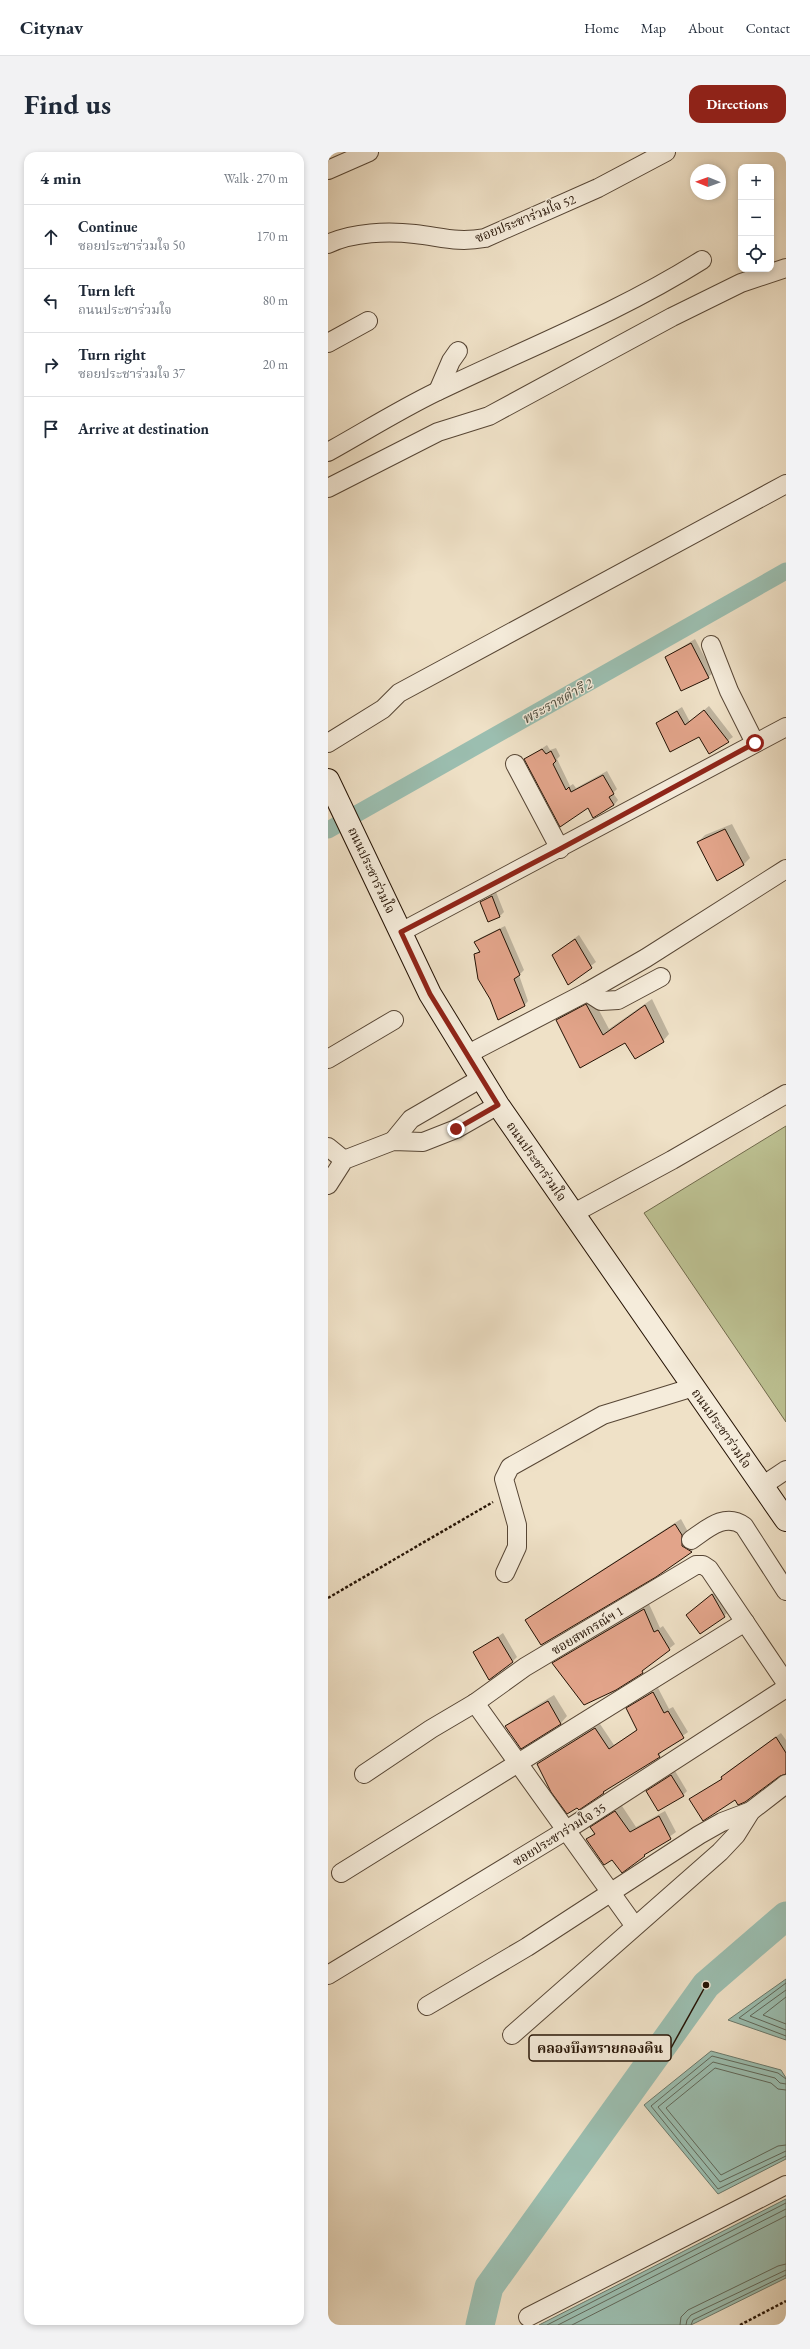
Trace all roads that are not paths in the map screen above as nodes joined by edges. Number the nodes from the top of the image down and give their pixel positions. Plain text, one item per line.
1 (369, 152) edge
2 (666, 152) edge
3 (328, 170) edge
4 (328, 244) edge
5 (702, 260) dead end
6 (786, 268) edge
7 (368, 321) dead end
8 (328, 343) edge
9 (458, 351) dead end
10 (438, 391) junction
11 (328, 452) edge
12 (786, 484) edge
13 (328, 488) edge
14 (711, 645) dead end
15 (786, 727) edge
16 (328, 743) edge
17 (755, 743) junction
18 (515, 764) dead end
19 (330, 786) edge
20 (560, 849) junction
21 (786, 868) edge
22 (401, 932) junction
23 (661, 977) dead end
24 (587, 992) junction
25 (394, 1020) dead end
26 (466, 1055) junction
27 (328, 1059) edge
28 (480, 1079) junction
29 (786, 1094) edge
30 (498, 1105) junction
31 (393, 1141) junction
32 (328, 1147) edge
33 (344, 1160) junction
34 (328, 1185) edge
35 (574, 1213) junction
36 (694, 1387) junction
37 (786, 1470) edge
38 (762, 1486) junction
39 (786, 1520) edge
40 (691, 1540) dead end
41 (505, 1573) dead end
42 (786, 1591) edge
43 (745, 1622) junction
44 (786, 1684) edge
45 (786, 1688) edge
46 (475, 1704) junction
47 (517, 1763) junction
48 (364, 1774) dead end
49 (786, 1784) edge
50 (750, 1810) junction
51 (565, 1831) junction
52 (341, 1873) dead end
53 (611, 1894) junction
54 (634, 1925) junction
55 (328, 1975) edge
56 (427, 2006) dead end
57 (512, 2035) dead end
58 (786, 2185) edge
59 (528, 2317) dead end

1 - 3 street
2 - 4 street, ซอยประชาร่วมใจ 52
5 - 10 street
6 - 13 street
7 - 8 street
9 - 10 street
10 - 11 street
12 - 16 street
14 - 17 street
15 - 17 street
17 - 20 street
18 - 20 street
19 - 22 main road, ถนนประชาร่วมใจ
20 - 22 street
21 - 24 street
22 - 26 main road, ถนนประชาร่วมใจ
23 - 24 street
24 - 26 street
25 - 27 street
26 - 28 main road, ถนนประชาร่วมใจ
28 - 30 main road, ถนนประชาร่วมใจ
28 - 31 street
29 - 35 street
30 - 31 street
30 - 35 main road, ถนนประชาร่วมใจ
31 - 33 street
32 - 33 street
33 - 34 street
35 - 36 main road, ถนนประชาร่วมใจ
36 - 38 main road, ถนนประชาร่วมใจ
36 - 41 street
37 - 38 street
38 - 39 main road, ถนนประชาร่วมใจ
40 - 42 street
43 - 44 street
43 - 46 street, ซอยสหกรณ์ฯ 1
43 - 47 street
45 - 51 street, ซอยประชาร่วมใจ 35
46 - 47 street
46 - 48 street, ซอยสหกรณ์ฯ 1
47 - 51 street
47 - 52 street
49 - 50 street
50 - 53 street
50 - 54 street
51 - 53 street
51 - 55 street, ซอยประชาร่วมใจ 35
53 - 54 street
53 - 56 street
54 - 57 street
58 - 59 street

